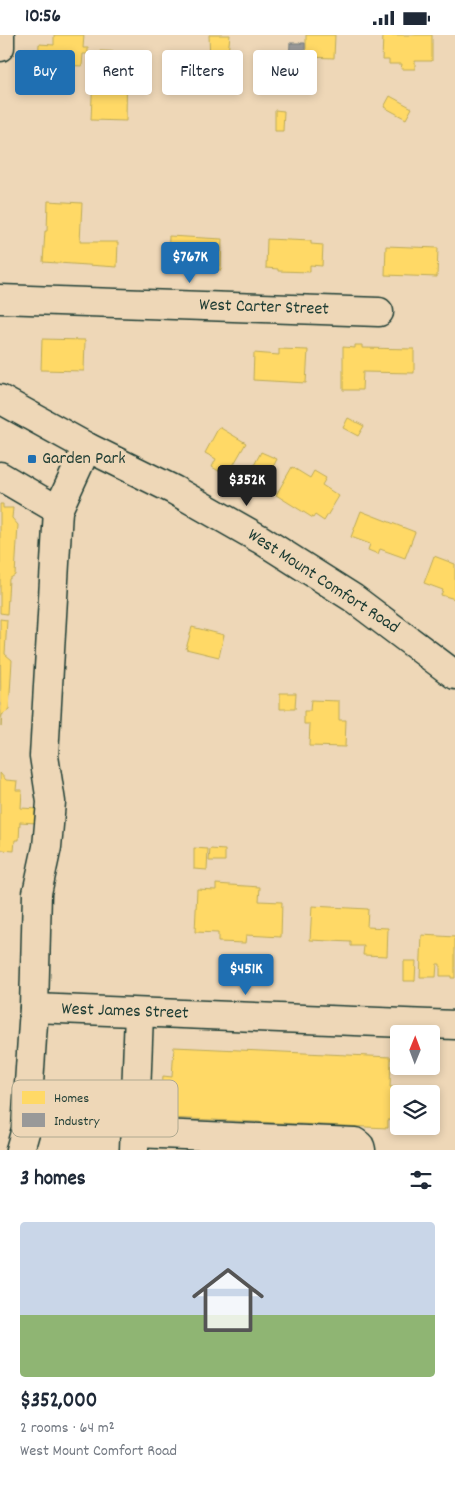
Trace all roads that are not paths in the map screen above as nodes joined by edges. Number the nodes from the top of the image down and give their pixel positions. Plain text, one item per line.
1 (0, 35) edge
2 (0, 47) edge
3 (0, 299) edge
4 (379, 312) dead end
5 (0, 399) edge
6 (87, 447) junction
7 (0, 475) edge
8 (58, 510) junction
9 (455, 675) edge
10 (34, 1008) junction
11 (139, 1013) junction
12 (455, 1025) edge
13 (29, 1080) edge
14 (136, 1080) edge
15 (24, 1137) edge
16 (134, 1141) edge
17 (20, 1150) edge
18 (361, 1150) edge

1 - 2 street
3 - 4 street, West Carter Street
5 - 6 street, West Mount Comfort Road
6 - 8 street
6 - 9 street, West Mount Comfort Road
7 - 8 street
8 - 10 street
10 - 11 street, West James Street
10 - 13 street
11 - 12 street, West James Street
11 - 14 street
15 - 17 street
16 - 18 street

